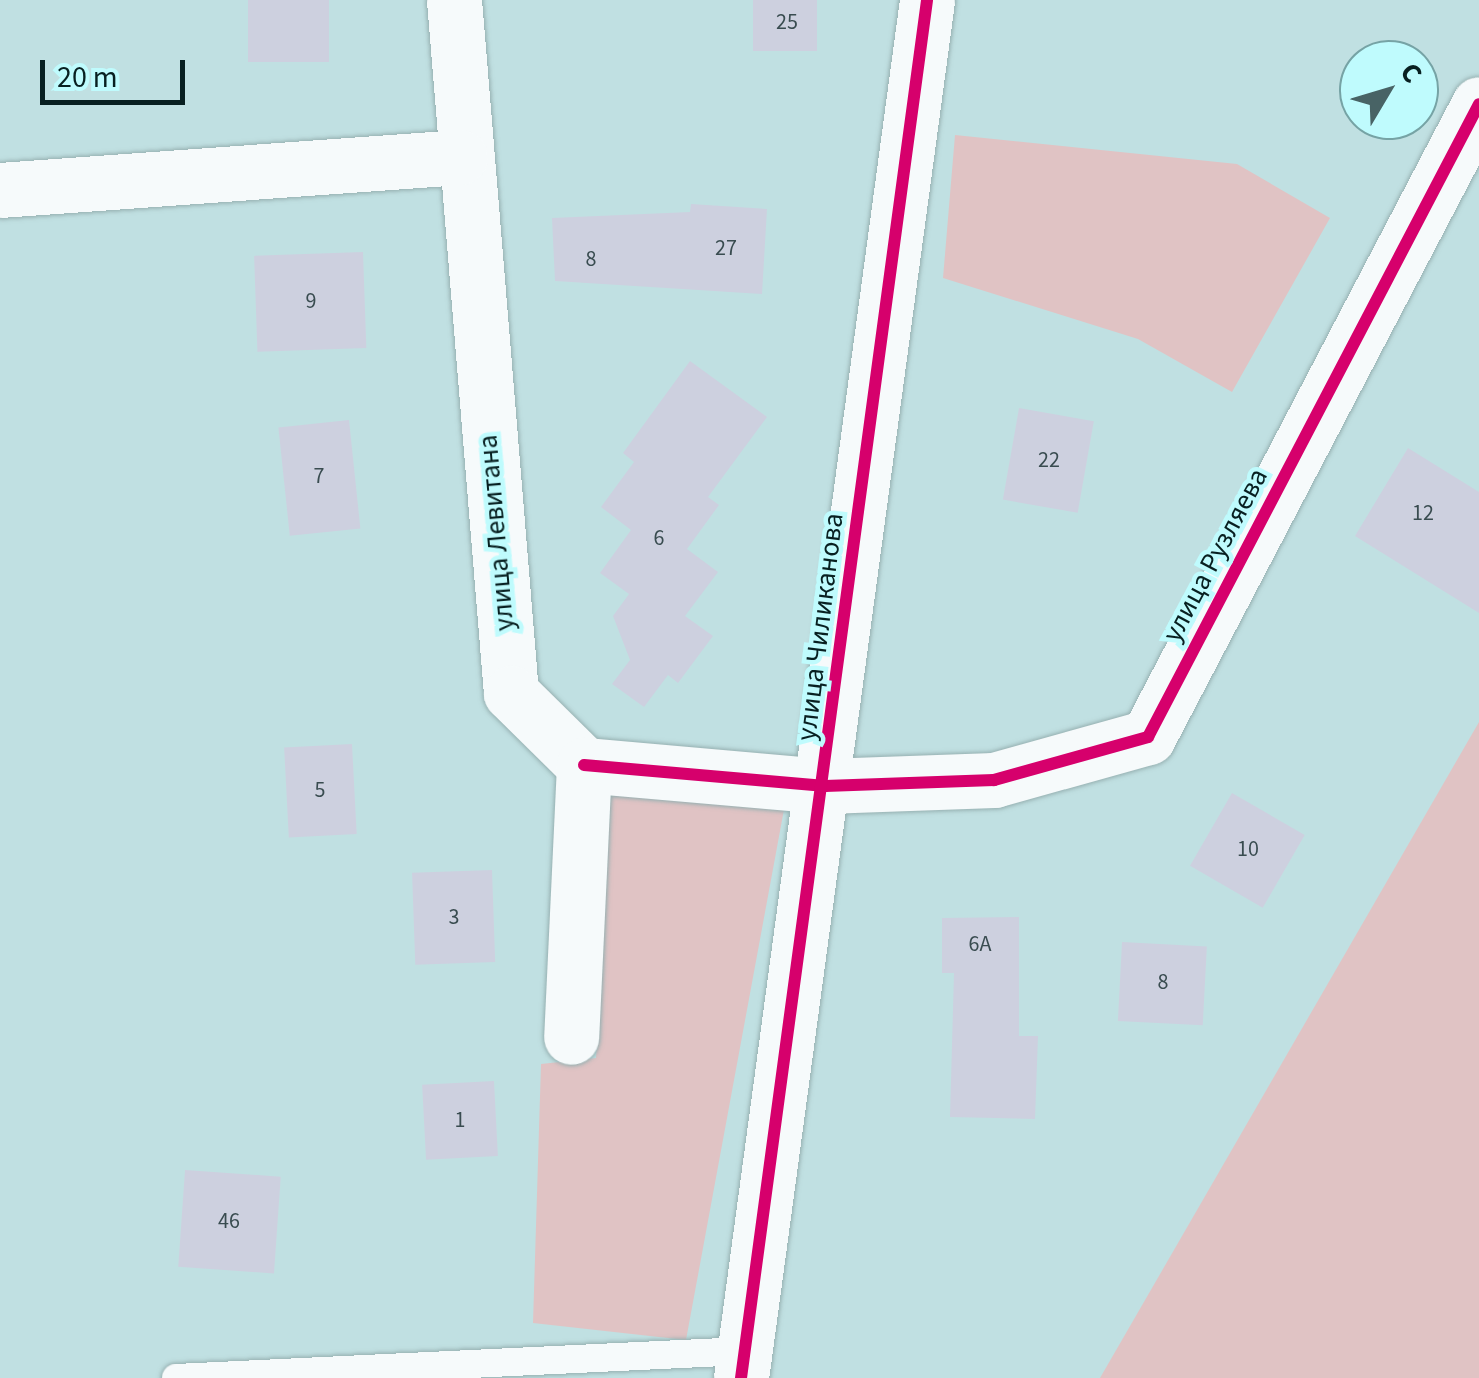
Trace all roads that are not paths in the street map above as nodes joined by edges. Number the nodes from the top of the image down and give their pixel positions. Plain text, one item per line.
1 (454, 0) edge
2 (927, 0) edge
3 (1479, 104) edge
4 (460, 157) junction
5 (0, 190) edge
6 (584, 764) junction
7 (825, 786) junction
8 (571, 1038) dead end
9 (743, 1365) edge
10 (176, 1378) edge

1 - 4 street, улица Левитана
2 - 7 street, улица Чиликанова
3 - 7 street, улица Рузляева
4 - 5 street
4 - 6 street, улица Левитана
6 - 7 street, улица Рузляева
6 - 8 street
7 - 9 street, улица Чиликанова
9 - 10 lane

